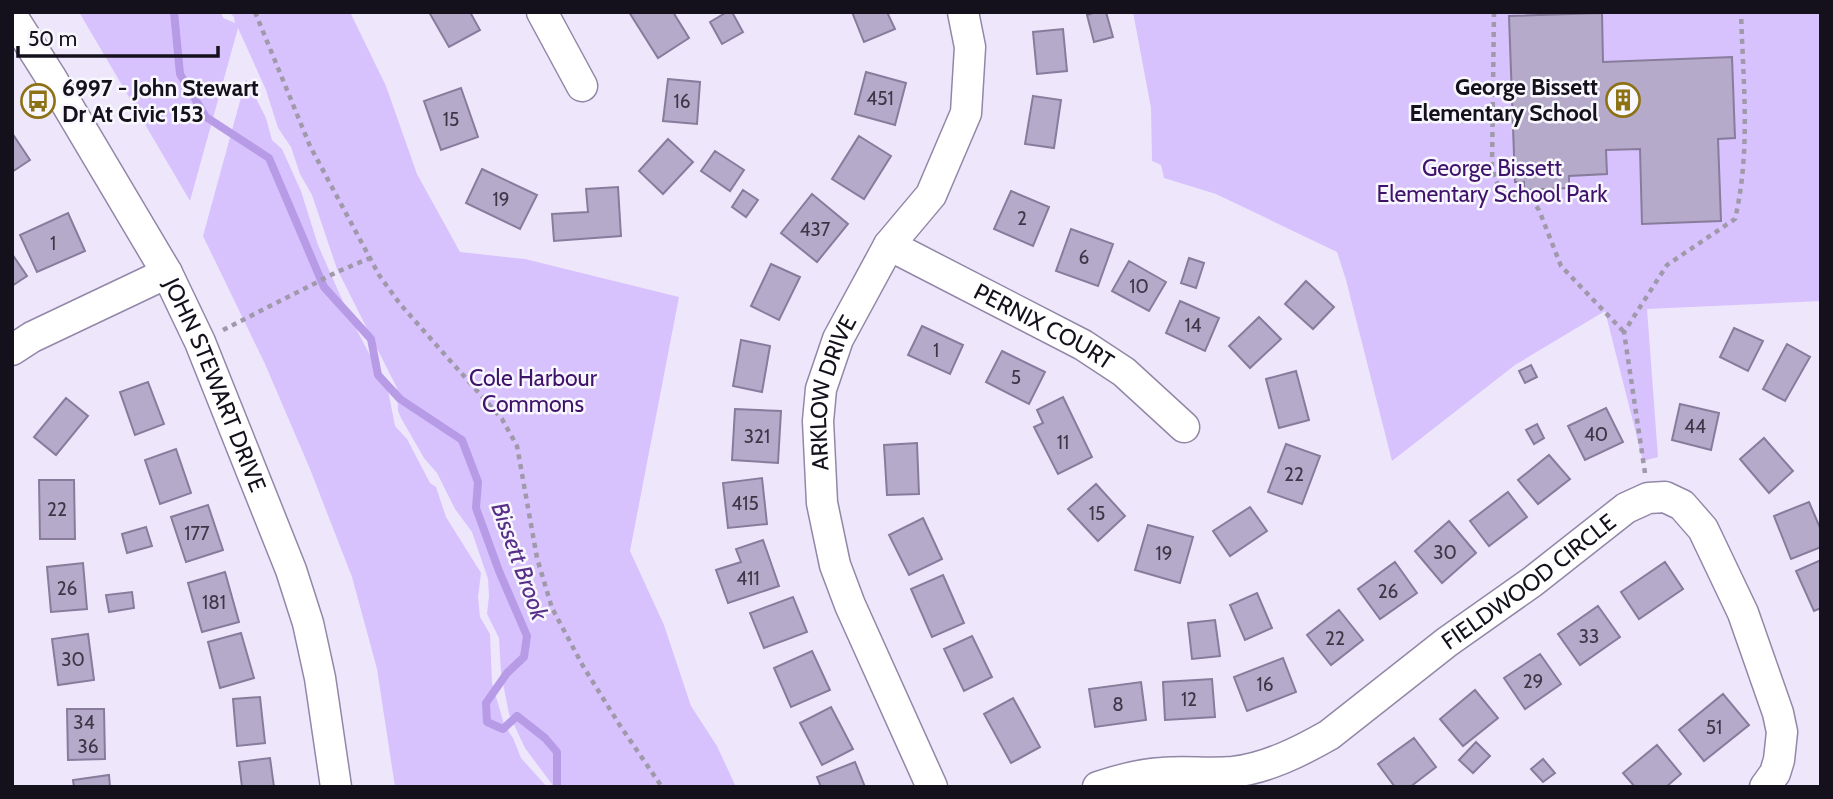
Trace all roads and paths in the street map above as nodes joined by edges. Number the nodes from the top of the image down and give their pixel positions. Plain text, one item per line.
1 (255, 12) edge
2 (542, 12) edge
3 (963, 12) edge
4 (1494, 12) edge
5 (1741, 12) edge
6 (12, 16) edge
7 (582, 86) dead end
8 (889, 245) junction
9 (370, 258) junction
10 (167, 273) junction
11 (1624, 332) junction
12 (200, 342) junction
13 (12, 350) edge
14 (1184, 426) dead end
15 (1648, 498) junction
16 (336, 787) edge
17 (662, 787) edge
18 (932, 787) edge
19 (1098, 787) edge
20 (1765, 787) edge

1 - 9 path
2 - 7 street
3 - 8 street, ARKLOW DRIVE
4 - 11 path
5 - 11 path
6 - 10 street, JOHN STEWART DRIVE
8 - 14 street, PERNIX COURT
8 - 18 street, ARKLOW DRIVE
9 - 12 path
9 - 17 path
10 - 12 street, JOHN STEWART DRIVE
10 - 13 street
11 - 15 path
12 - 16 street, JOHN STEWART DRIVE
15 - 19 street, FIELDWOOD CIRCLE
15 - 20 street

